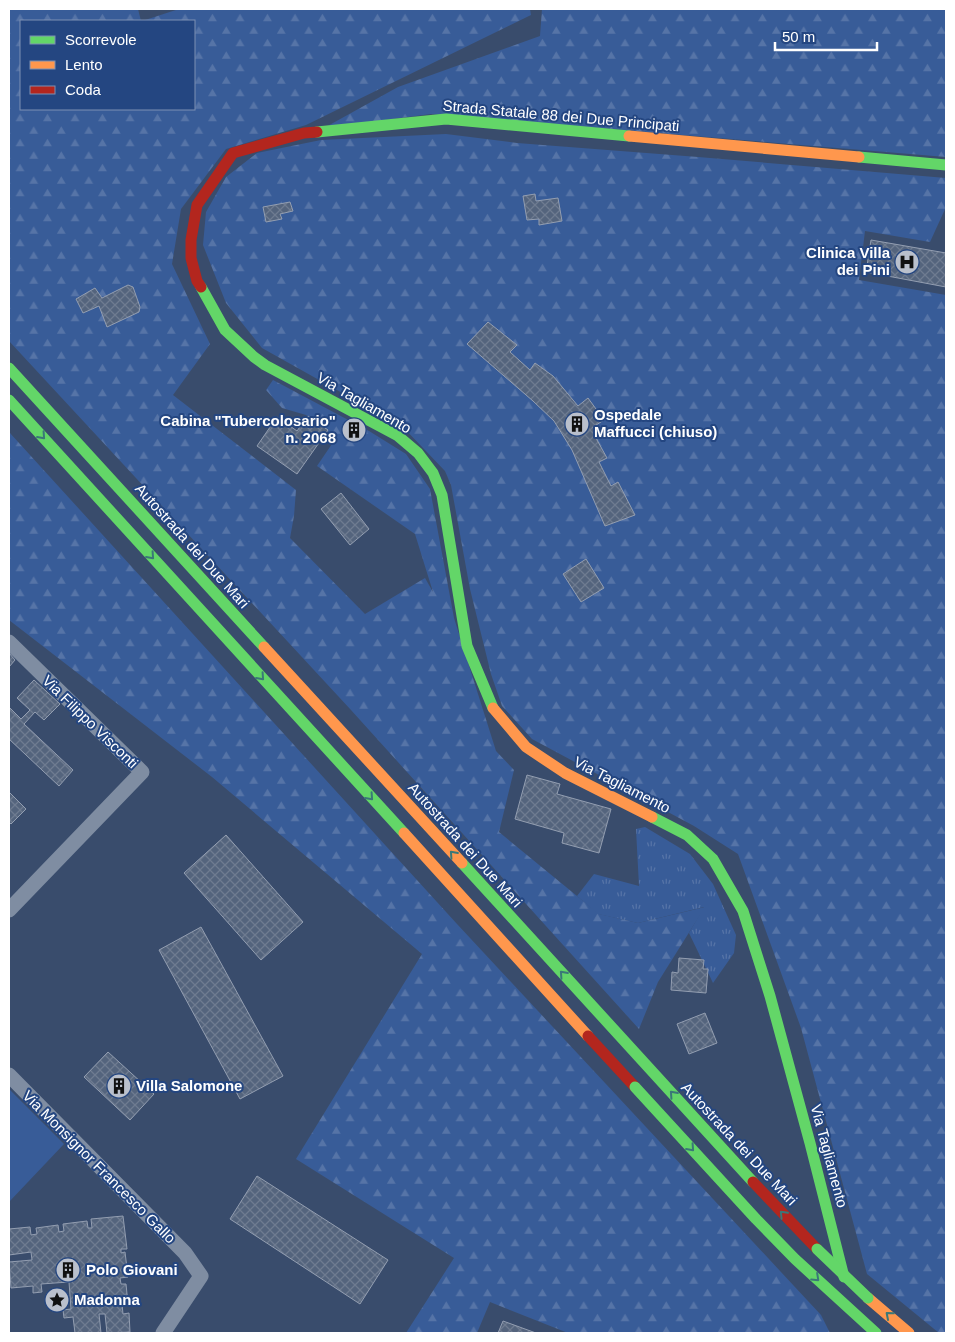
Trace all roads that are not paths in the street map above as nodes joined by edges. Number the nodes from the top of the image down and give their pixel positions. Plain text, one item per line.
1 (946, 165) edge
2 (254, 357) joint
3 (9, 368) edge
4 (9, 400) edge
5 (9, 642) edge
6 (9, 910) edge
7 (9, 1075) edge
8 (163, 1333) edge
9 (858, 1333) edge
10 (876, 1333) edge
11 (909, 1333) edge

1 - 2 main road, Strada Statale 88 dei Due Principati
2 - 9 main road, Via Tagliamento
11 -> 3 main road, Autostrada dei Due Mari, bridge
4 -> 10 main road, bridge
5 - 6 street, Via Filippo Visconti
7 - 8 street, Via Monsignor Francesco Gallo

